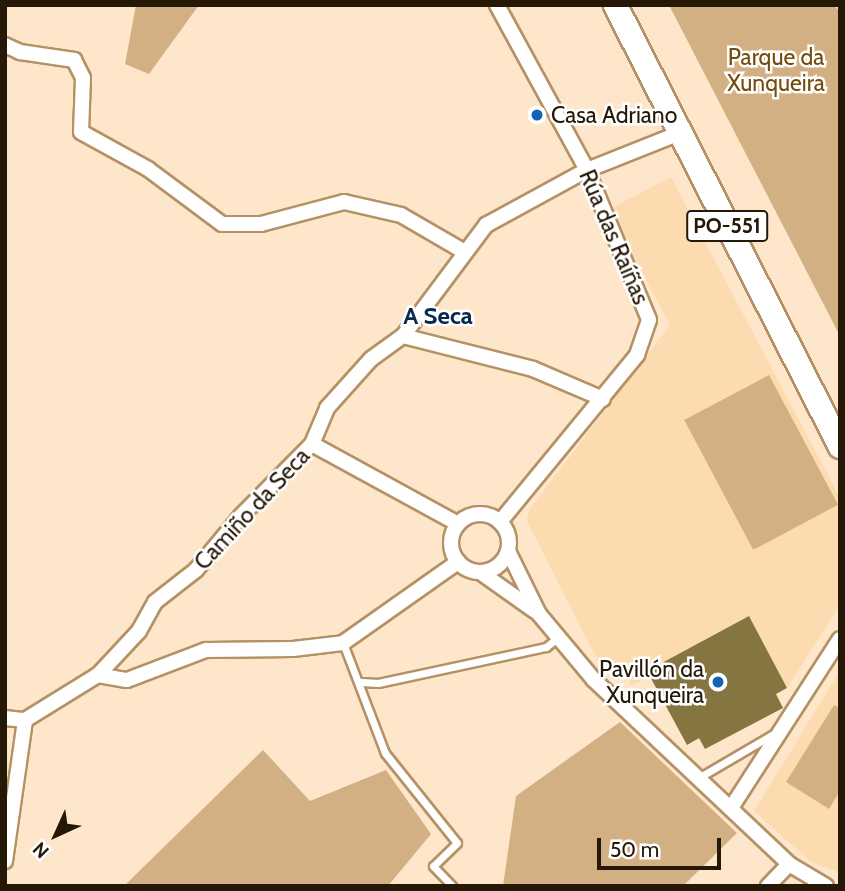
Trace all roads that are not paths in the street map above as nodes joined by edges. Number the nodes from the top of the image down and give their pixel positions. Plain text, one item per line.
1 (497, 5) edge
2 (615, 5) edge
3 (5, 45) edge
4 (680, 133) junction
5 (587, 170) junction
6 (463, 251) junction
7 (403, 336) junction
8 (603, 399) junction
9 (312, 444) junction
10 (840, 446) edge
11 (500, 522) junction
12 (458, 524) junction
13 (508, 551) junction
14 (458, 562) junction
15 (480, 572) junction
16 (539, 614) junction
17 (557, 638) junction
18 (840, 639) edge
19 (343, 643) junction
20 (97, 675) junction
21 (362, 682) junction
22 (5, 718) edge
23 (25, 720) junction
24 (783, 729) junction
25 (700, 776) junction
26 (731, 808) junction
27 (5, 861) edge
28 (789, 864) junction
29 (452, 886) edge
30 (768, 886) edge
31 (826, 886) edge

1 - 5 street, Rúa das Raíñas
2 - 4 main road, PO-551
3 - 6 street
4 - 5 street, Camiño da Seca
4 - 10 main road, PO-551
5 - 6 street, Camiño da Seca
5 - 8 street, Rúa das Raíñas
6 - 7 street, Camiño da Seca
7 - 8 street
7 - 9 street, Camiño da Seca
8 - 11 street, Rúa das Raíñas
9 - 12 street
9 - 20 street, Camiño da Seca
11 - 12 street
11 - 13 street
12 - 14 street
13 - 15 street
13 - 16 street
14 - 15 street
14 - 19 street
15 - 16 street
16 - 17 street
17 - 21 lane
17 - 25 street
18 - 24 street
19 - 20 street
19 - 21 lane
20 - 23 street, Camiño da Seca
21 - 29 lane
22 - 23 street
23 - 27 street
24 - 25 lane
24 - 26 street
25 - 26 street
26 - 28 street
28 - 30 street
28 - 31 street

